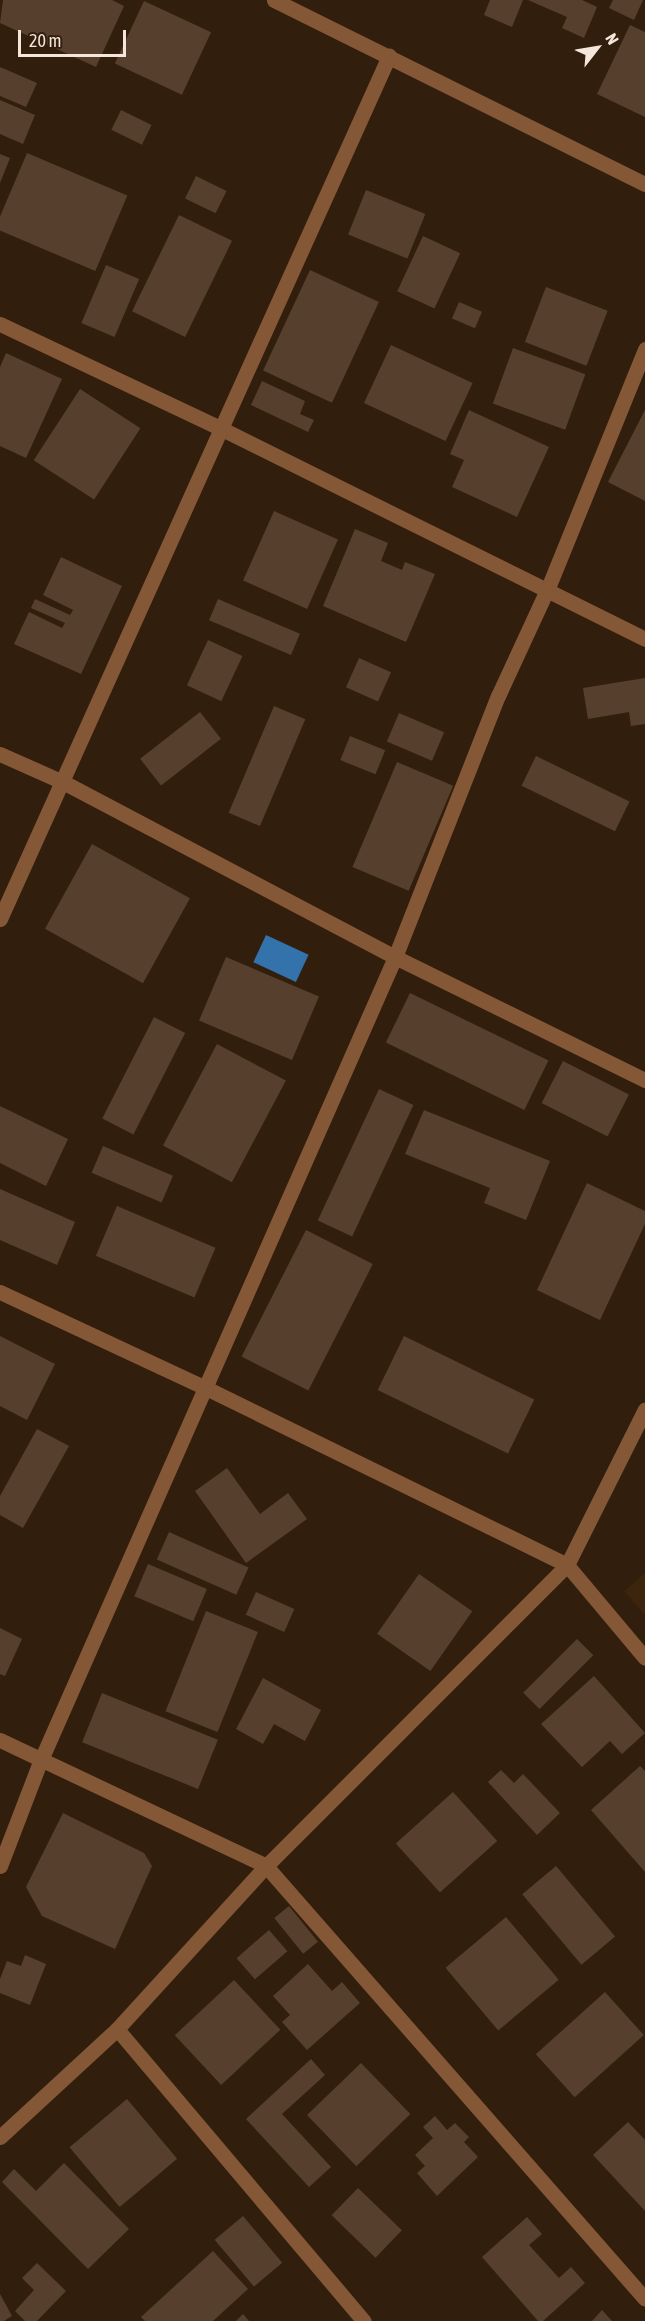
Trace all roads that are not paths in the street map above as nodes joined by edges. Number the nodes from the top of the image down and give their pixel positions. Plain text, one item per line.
1 (274, 0) edge
2 (389, 56) junction
3 (645, 184) edge
4 (0, 324) edge
5 (645, 349) edge
6 (222, 429) junction
7 (548, 588) junction
8 (645, 639) edge
9 (0, 754) edge
10 (63, 782) junction
11 (0, 919) edge
12 (395, 957) junction
13 (645, 1080) edge
14 (0, 1292) edge
15 (208, 1389) junction
16 (645, 1409) edge
17 (567, 1565) junction
18 (645, 1658) edge
19 (0, 1740) edge
20 (40, 1762) junction
21 (0, 1866) edge
22 (266, 1866) junction
23 (117, 2029) junction
24 (0, 2137) edge
25 (645, 2299) edge
26 (364, 2321) edge

1 - 2 street
2 - 3 street
2 - 6 street
4 - 6 street
5 - 7 street
6 - 7 street
6 - 10 street
7 - 8 street
7 - 12 street
9 - 10 street
10 - 11 street
10 - 12 street
12 - 13 street
12 - 15 street
14 - 15 street
15 - 17 street
15 - 20 street
16 - 17 street
17 - 18 street
17 - 22 street
19 - 20 street
20 - 21 street
20 - 22 street
22 - 23 street
22 - 25 street
23 - 24 street
23 - 26 street

